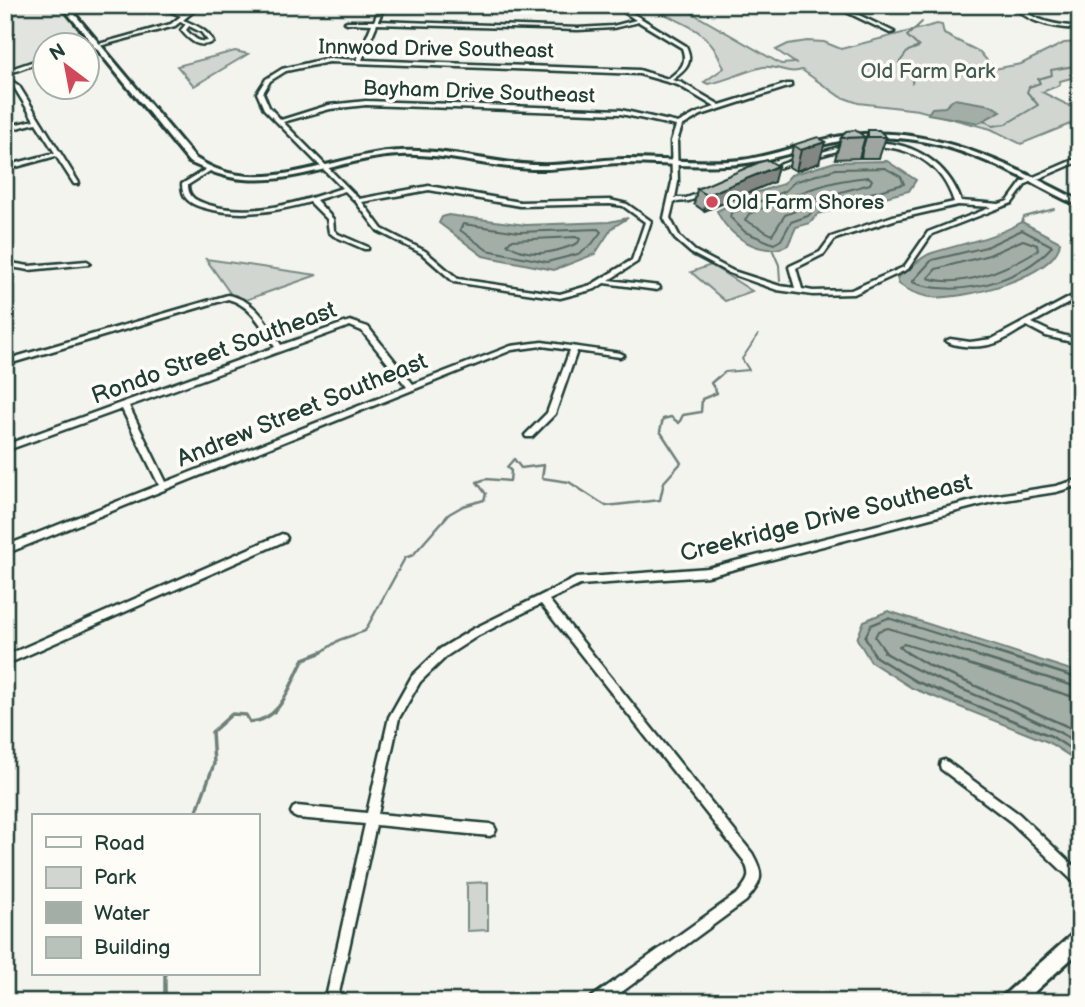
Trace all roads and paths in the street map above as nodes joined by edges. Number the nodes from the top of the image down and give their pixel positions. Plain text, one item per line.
1 (64, 5) edge
2 (158, 5) edge
3 (383, 5) edge
4 (615, 5) edge
5 (834, 5) edge
6 (1016, 5) edge
7 (197, 6) edge
8 (182, 18) junction
9 (640, 20) junction
10 (347, 22) dead end
11 (189, 23) junction
12 (374, 23) junction
13 (1080, 28) edge
14 (87, 32) edge
15 (892, 32) dead end
16 (102, 44) edge
17 (102, 50) edge
18 (359, 61) junction
19 (32, 64) edge
20 (5, 75) edge
21 (670, 79) junction
22 (789, 85) dead end
23 (719, 107) junction
24 (37, 121) junction
25 (279, 122) junction
26 (679, 125) junction
27 (5, 129) edge
28 (58, 154) junction
29 (1080, 159) edge
30 (675, 163) junction
31 (5, 168) edge
32 (325, 168) junction
33 (208, 170) junction
34 (762, 172) edge
35 (1032, 179) junction
36 (76, 183) dead end
37 (346, 189) junction
38 (713, 190) edge
39 (312, 200) junction
40 (670, 200) junction
41 (358, 201) junction
42 (958, 203) junction
43 (1080, 204) edge
44 (1000, 205) junction
45 (667, 218) junction
46 (648, 221) junction
47 (366, 248) dead end
48 (87, 263) dead end
49 (7, 267) edge
50 (602, 281) junction
51 (657, 288) dead end
52 (799, 291) junction
53 (1080, 294) edge
54 (1026, 323) junction
55 (950, 341) dead end
56 (1080, 342) edge
57 (279, 348) junction
58 (574, 349) junction
59 (620, 355) dead end
60 (5, 363) edge
61 (411, 387) junction
62 (124, 405) junction
63 (529, 435) dead end
64 (5, 448) edge
65 (1080, 482) edge
66 (164, 487) junction
67 (282, 538) dead end
68 (5, 550) edge
69 (542, 599) junction
70 (5, 661) edge
71 (945, 765) dead end
72 (298, 812) dead end
73 (371, 818) junction
74 (490, 830) dead end
75 (1080, 880) edge
76 (1080, 939) edge
77 (331, 1002) edge
78 (597, 1002) edge
79 (1009, 1002) edge

1 - 14 street
2 - 8 street
3 - 12 street
4 - 9 street
5 - 15 street
6 - 13 street
7 - 8 street
8 - 11 street
8 - 16 street
9 - 12 street
9 - 21 street
10 - 12 street
11 - 11 street
12 - 18 street
17 - 33 street
18 - 21 street, Innwood Drive Southeast
18 - 25 street, Innwood Drive Southeast
19 - 20 street
20 - 24 street
21 - 23 street, Innwood Drive Southeast
22 - 23 street
23 - 26 street
24 - 27 street
24 - 28 street
25 - 26 street, Bayham Drive Southeast
25 - 32 street, Innwood Drive Southeast
26 - 30 street
28 - 31 street
28 - 36 street
29 - 35 street
30 - 32 street
30 - 35 street
30 - 40 street
32 - 33 street
32 - 37 street, Innwood Drive Southeast
33 - 39 street
34 - 42 street
35 - 43 street
35 - 44 street
37 - 39 street
37 - 41 street, Innwood Drive Southeast
38 - 40 street
39 - 47 street
40 - 45 street
41 - 46 street
41 - 50 street, Innwood Drive Southeast
42 - 44 street
42 - 52 street
44 - 52 street
45 - 46 street
45 - 52 street
46 - 50 street, Innwood Drive Southeast
48 - 49 street
50 - 51 street
53 - 54 street
54 - 55 street
54 - 56 street
57 - 60 street
57 - 61 street, Rondo Street Southeast
57 - 62 street, Rondo Street Southeast
58 - 59 street, Andrew Street Southeast
58 - 61 street, Andrew Street Southeast
58 - 63 street
61 - 66 street, Andrew Street Southeast
62 - 64 street, Rondo Street Southeast
62 - 66 street
65 - 69 street, Creekridge Drive Southeast
66 - 68 street, Andrew Street Southeast
67 - 70 street
69 - 73 street, Creekridge Drive Southeast
69 - 78 street
71 - 75 street
72 - 73 street
73 - 74 street
73 - 77 street, Creekridge Drive Southeast
76 - 79 main road

